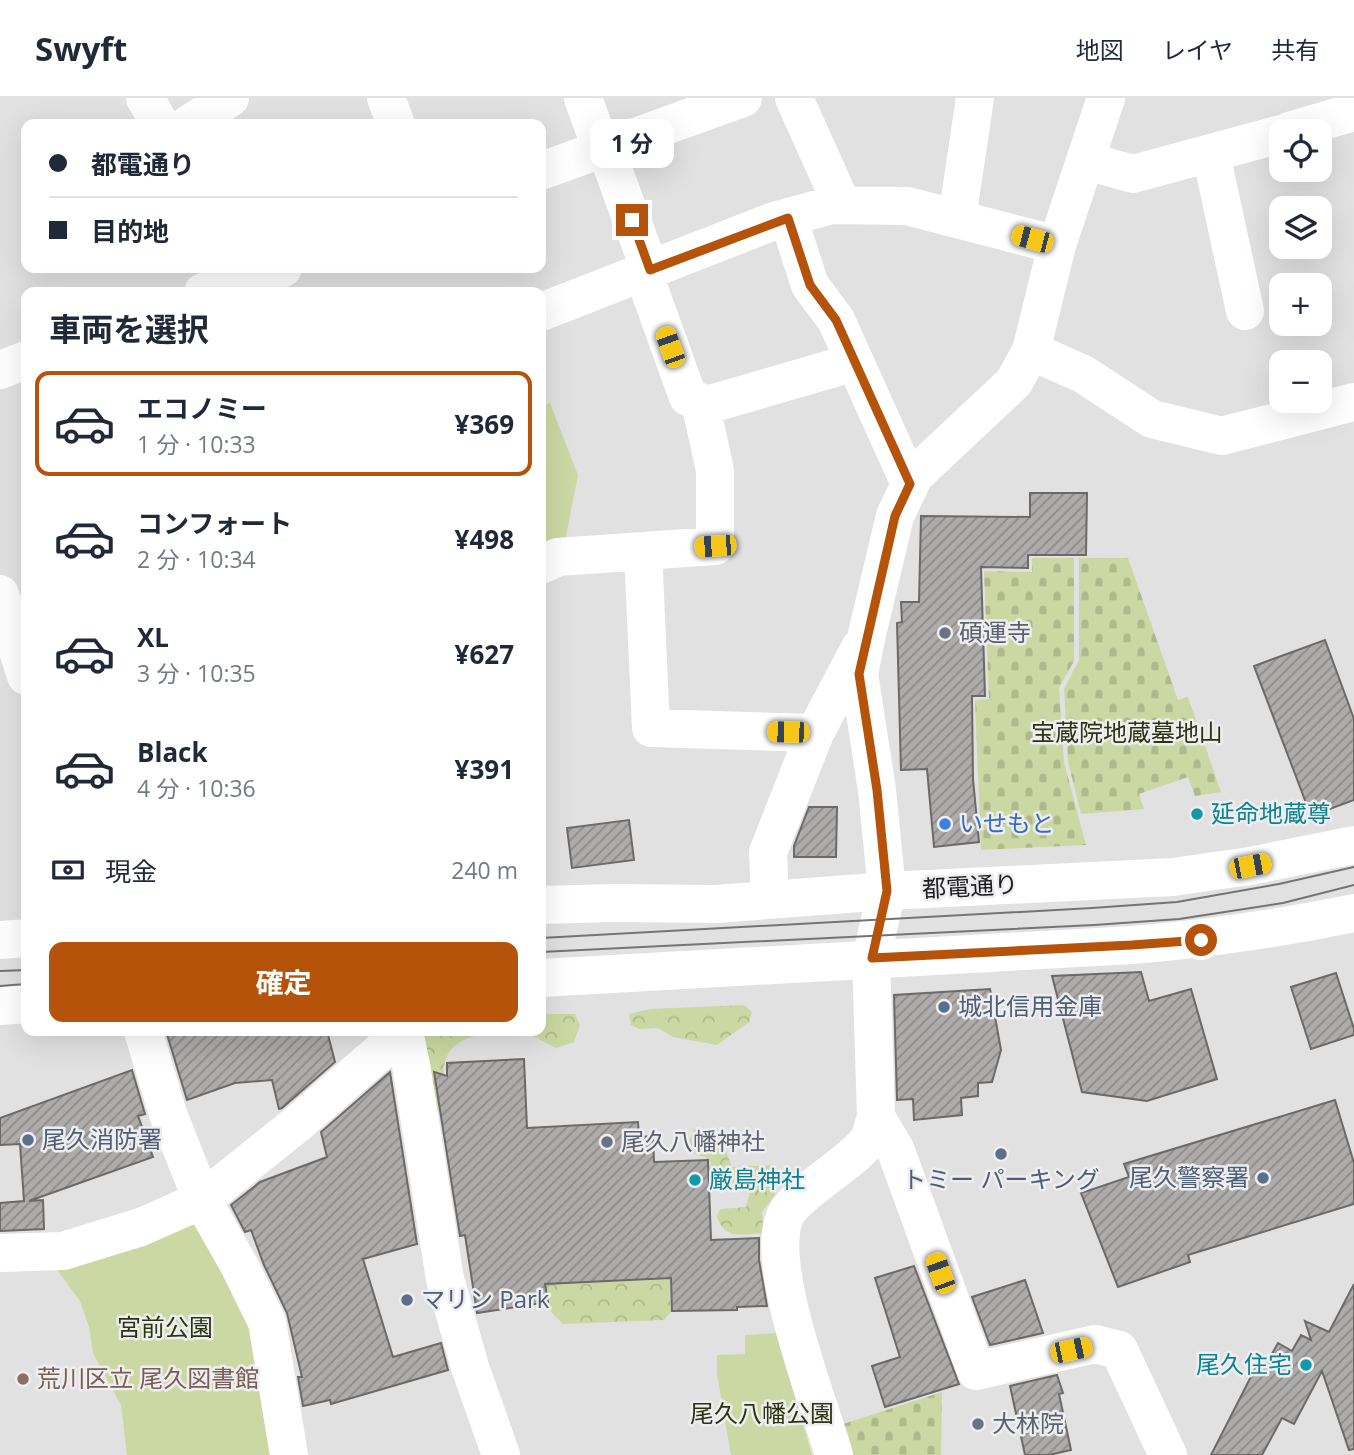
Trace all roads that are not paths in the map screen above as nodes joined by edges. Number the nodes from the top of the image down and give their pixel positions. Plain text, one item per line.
1 (145, 98) edge
2 (230, 98) edge
3 (386, 98) edge
4 (583, 98) edge
5 (743, 98) edge
6 (794, 98) edge
7 (975, 98) edge
8 (1106, 98) edge
9 (667, 111) edge
10 (1354, 112) edge
11 (157, 119) edge
12 (197, 119) edge
13 (394, 119) edge
14 (1330, 119) edge
15 (1269, 137) edge
16 (603, 148) junction
17 (1211, 154) junction
18 (1086, 161) junction
19 (546, 169) edge
20 (842, 205) junction
21 (788, 218) junction
22 (957, 219) junction
23 (1057, 245) junction
24 (647, 271) junction
25 (271, 273) edge
26 (219, 285) edge
27 (546, 310) edge
28 (1245, 311) dead end
29 (1031, 351) junction
30 (21, 362) edge
31 (855, 362) junction
32 (0, 370) edge
33 (700, 402) junction
34 (1354, 402) edge
35 (910, 484) junction
36 (643, 551) junction
37 (546, 563) edge
38 (0, 594) edge
39 (867, 634) junction
40 (21, 660) edge
41 (815, 733) junction
42 (1354, 845) edge
43 (887, 891) junction
44 (770, 900) junction
45 (546, 905) edge
46 (1354, 913) edge
47 (21, 938) edge
48 (0, 940) edge
49 (872, 958) junction
50 (546, 978) edge
51 (21, 1004) edge
52 (0, 1006) edge
53 (145, 1036) edge
54 (398, 1036) edge
55 (405, 1036) edge
56 (876, 1117) junction
57 (202, 1200) junction
58 (0, 1253) edge
59 (289, 1455) edge
60 (501, 1455) edge
61 (834, 1455) edge
62 (1168, 1455) edge

1 - 11 street
2 - 12 street
3 - 13 street
4 - 16 street
5 - 9 street
6 - 20 street
7 - 22 street
8 - 18 street
9 - 16 street
10 - 14 street
15 - 17 street
16 - 19 street
16 - 24 street
17 - 18 street
17 - 28 street
18 - 23 street
20 - 21 street
20 - 22 street
21 - 24 street
21 - 31 street
22 - 23 street
23 - 29 street
24 - 27 street
24 - 33 street
25 - 26 street
29 - 34 street
29 - 35 street
30 - 32 street
31 - 33 street
31 - 35 street
33 - 36 street
35 - 39 street
36 - 37 street
36 - 41 street
38 - 40 street
39 - 41 street
39 - 43 street
41 - 44 street
42 - 43 street, 都電通り
43 - 44 street, 都電通り
43 - 49 street
44 - 45 street, 都電通り
46 - 49 street
47 - 48 street
49 - 50 street
49 - 56 street
51 - 52 street
53 - 57 street
54 - 57 street
55 - 60 street
56 - 61 street
56 - 62 street
57 - 58 street
57 - 59 street

